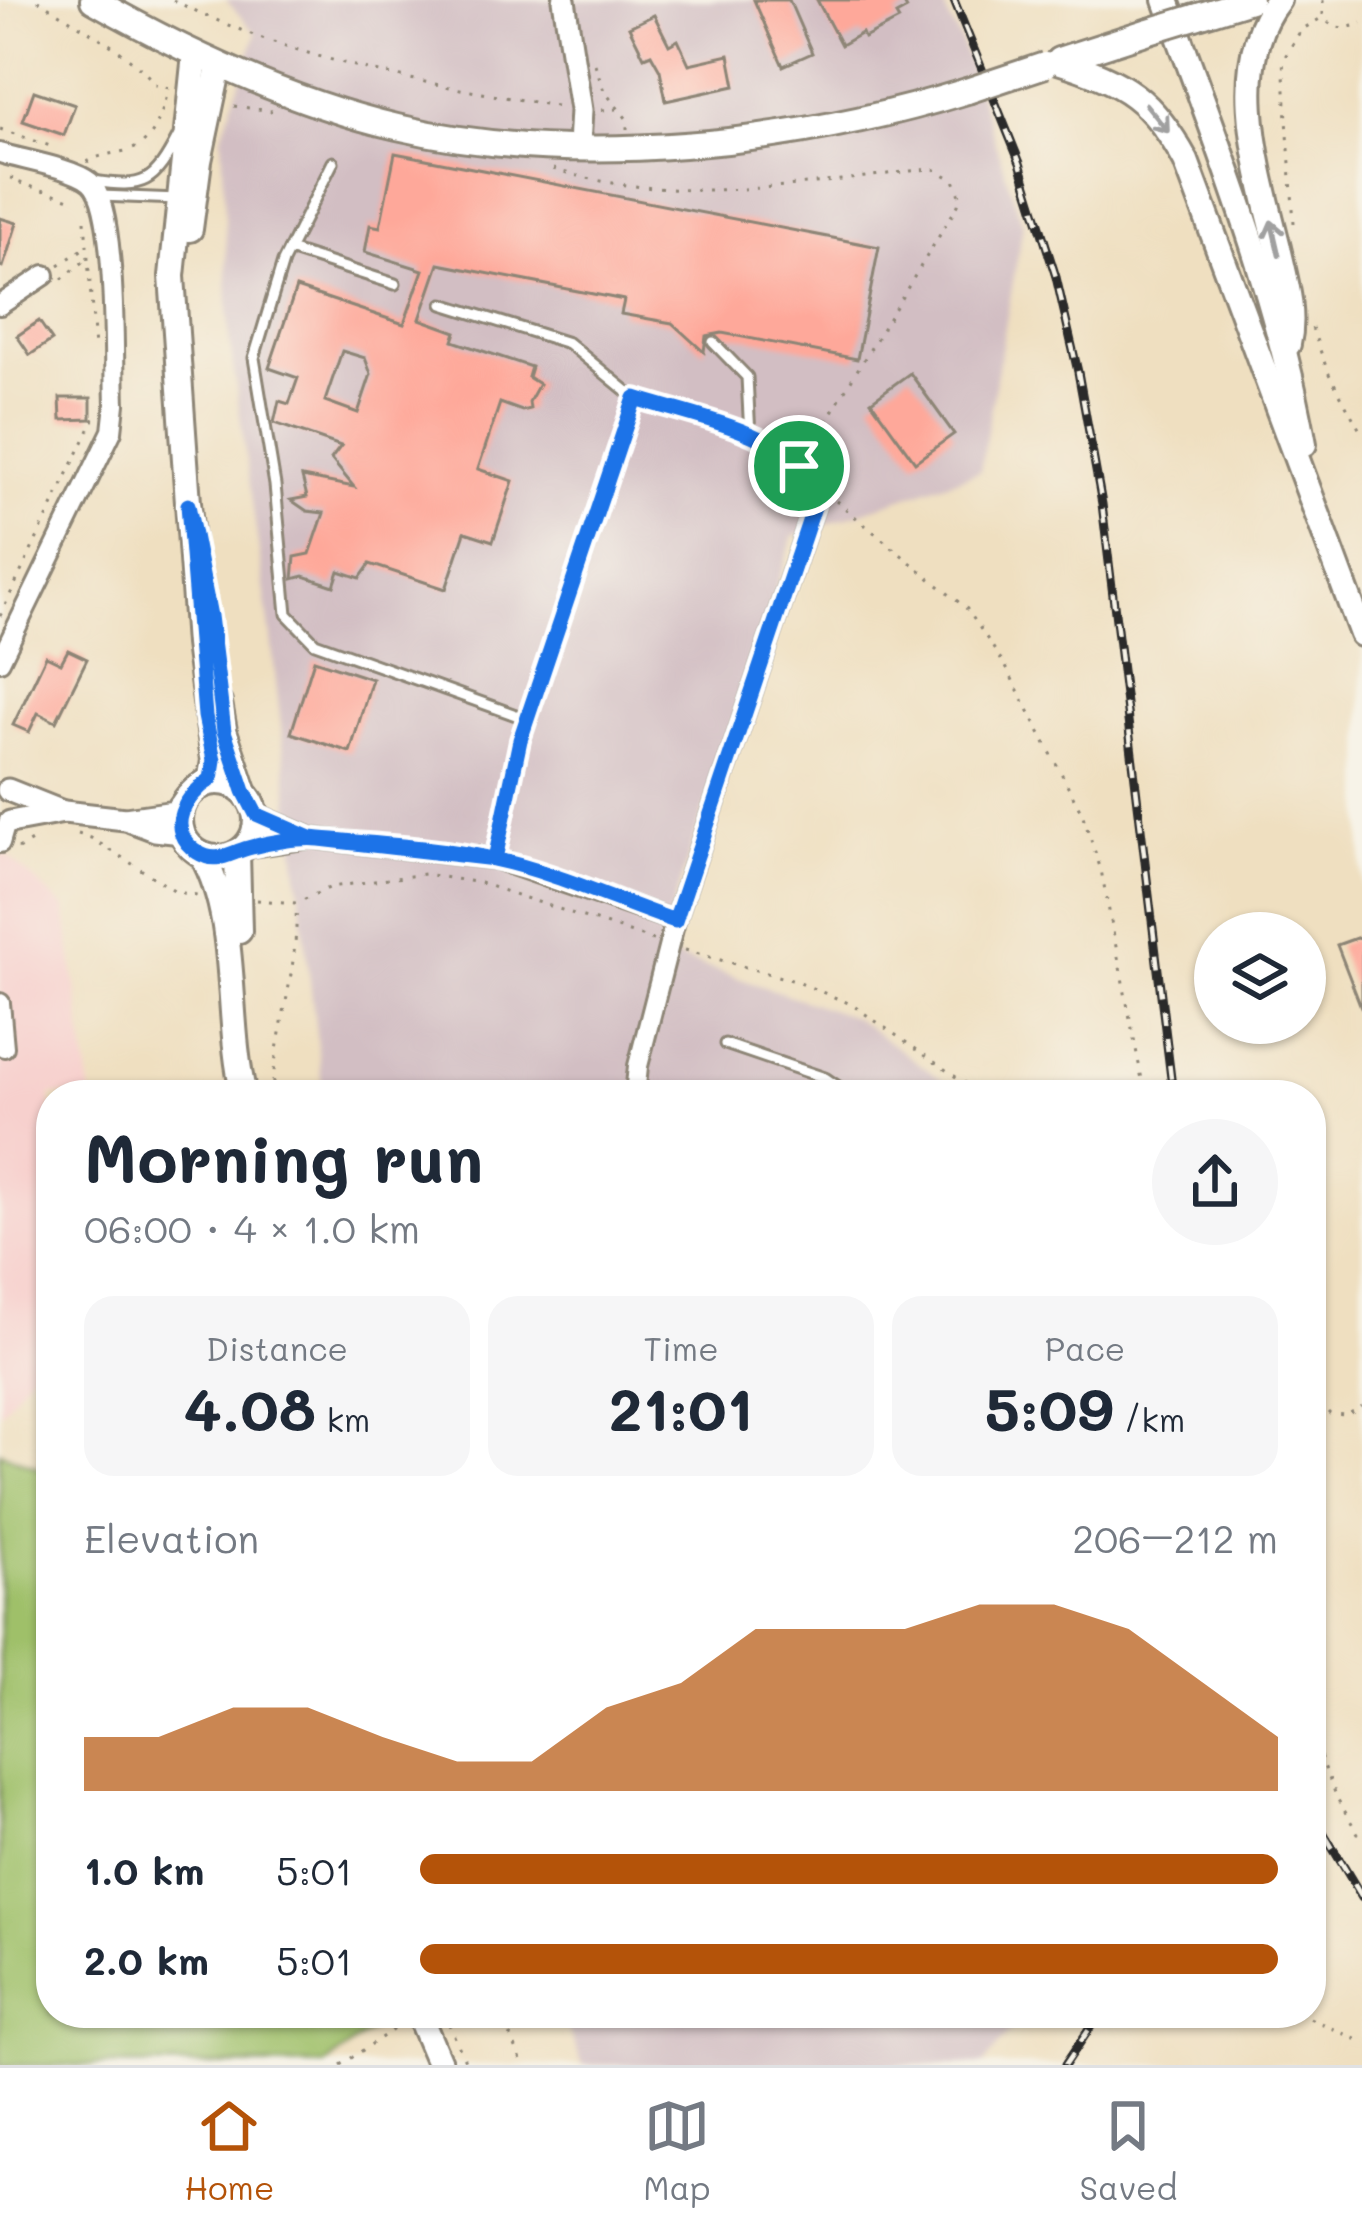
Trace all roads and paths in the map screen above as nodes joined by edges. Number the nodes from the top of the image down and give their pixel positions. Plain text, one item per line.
1 (38, 0) edge
2 (93, 0) edge
3 (173, 0) edge
4 (564, 0) edge
5 (1166, 0) edge
6 (1218, 0) edge
7 (1250, 0) edge
8 (1278, 0) edge
9 (1323, 0) edge
10 (1323, 16) junction
11 (1195, 17) junction
12 (1362, 23) edge
13 (195, 54) junction
14 (592, 58) dead end
15 (1052, 63) junction
16 (219, 66) junction
17 (581, 110) junction
18 (618, 110) junction
19 (186, 122) junction
20 (0, 129) edge
21 (626, 145) junction
22 (579, 146) junction
23 (68, 152) dead end
24 (8, 158) edge
25 (333, 162) dead end
26 (546, 167) dead end
27 (0, 176) edge
28 (11, 180) junction
29 (90, 184) junction
30 (186, 194) junction
31 (1294, 224) dead end
32 (87, 245) junction
33 (289, 250) junction
34 (1258, 269) junction
35 (45, 275) joint
36 (395, 284) dead end
37 (0, 304) edge
38 (443, 304) dead end
39 (1312, 327) dead end
40 (713, 342) dead end
41 (95, 347) dead end
42 (1285, 352) junction
43 (1258, 356) junction
44 (635, 398) junction
45 (96, 405) dead end
46 (1362, 434) edge
47 (750, 436) junction
48 (799, 466) junction
49 (820, 489) junction
50 (1314, 500) junction
51 (188, 505) junction
52 (0, 616) edge
53 (1362, 634) edge
54 (0, 661) edge
55 (527, 719) junction
56 (2, 785) edge
57 (244, 791) junction
58 (192, 792) junction
59 (64, 812) junction
60 (256, 814) junction
61 (124, 819) junction
62 (182, 833) junction
63 (76, 834) dead end
64 (6, 835) edge
65 (38, 837) dead end
66 (311, 838) junction
67 (241, 851) junction
68 (202, 855) junction
69 (495, 859) junction
70 (204, 896) dead end
71 (255, 900) dead end
72 (296, 903) junction
73 (675, 921) junction
74 (669, 945) junction
75 (0, 1003) edge
76 (725, 1044) dead end
77 (4, 1047) dead end
78 (246, 1080) edge
79 (247, 1080) edge
80 (273, 1080) edge
81 (637, 1080) edge
82 (828, 1080) edge
83 (960, 1080) edge
84 (1141, 1080) edge
85 (1362, 1406) edge
86 (1326, 1410) edge
87 (1326, 1771) edge
88 (1362, 1840) edge
89 (1326, 2025) edge
90 (395, 2028) edge
91 (416, 2028) edge
92 (451, 2028) edge
93 (507, 2028) edge
94 (1362, 2042) edge
95 (341, 2065) edge
96 (440, 2065) edge
97 (467, 2065) edge
98 (523, 2065) edge

1 - 29 path
2 - 13 main road
3 - 17 path
4 - 17 street
5 - 34 main road
6 - 11 main road
7 - 11 main road
42 -> 8 main road
9 - 10 path
10 - 12 path
10 - 31 path
11 - 15 main road, bridge
13 - 16 main road
13 - 19 main road
14 - 18 path
15 - 21 main road, bridge
15 -> 43 main road
16 - 22 main road
16 - 30 main road
17 - 18 path
17 - 22 street
18 - 21 path
19 - 29 lane
19 - 30 main road
20 - 23 path
21 - 22 main road
24 - 28 path
24 - 29 street
25 - 33 lane
26 - 48 path
27 - 28 path
28 - 32 path
29 - 30 lane
29 - 54 street
30 - 51 main road
32 - 35 path
32 - 41 path
33 - 36 lane
33 - 55 lane
34 - 42 main road
34 - 43 main road
35 - 37 street
38 - 44 lane
39 - 46 path
40 - 47 lane
42 - 50 main road
43 - 50 main road
44 - 47 lane
44 - 55 lane
45 - 52 path
47 - 48 lane
48 - 49 street
49 - 73 street
49 - 84 path
50 - 53 main road
51 - 57 main road
51 - 58 main road
55 - 69 lane
56 - 59 street
56 - 64 street
57 - 58 main road
57 - 60 main road
58 - 61 street
58 - 62 main road
59 - 61 street
59 - 64 street
60 - 66 street
60 - 67 main road
61 - 62 street
62 - 68 main road
63 - 70 path
64 - 65 path
66 - 67 street
66 - 69 street
67 - 68 main road
67 - 79 main road
68 - 78 main road
69 - 73 street
71 - 72 path
72 - 74 path
72 - 80 path
73 - 74 street
74 - 81 street
74 - 83 path
75 - 77 street
76 - 82 lane
85 - 86 path
87 - 88 path
89 - 94 path
90 - 95 path
91 - 96 main road
92 - 97 path
93 - 98 path

